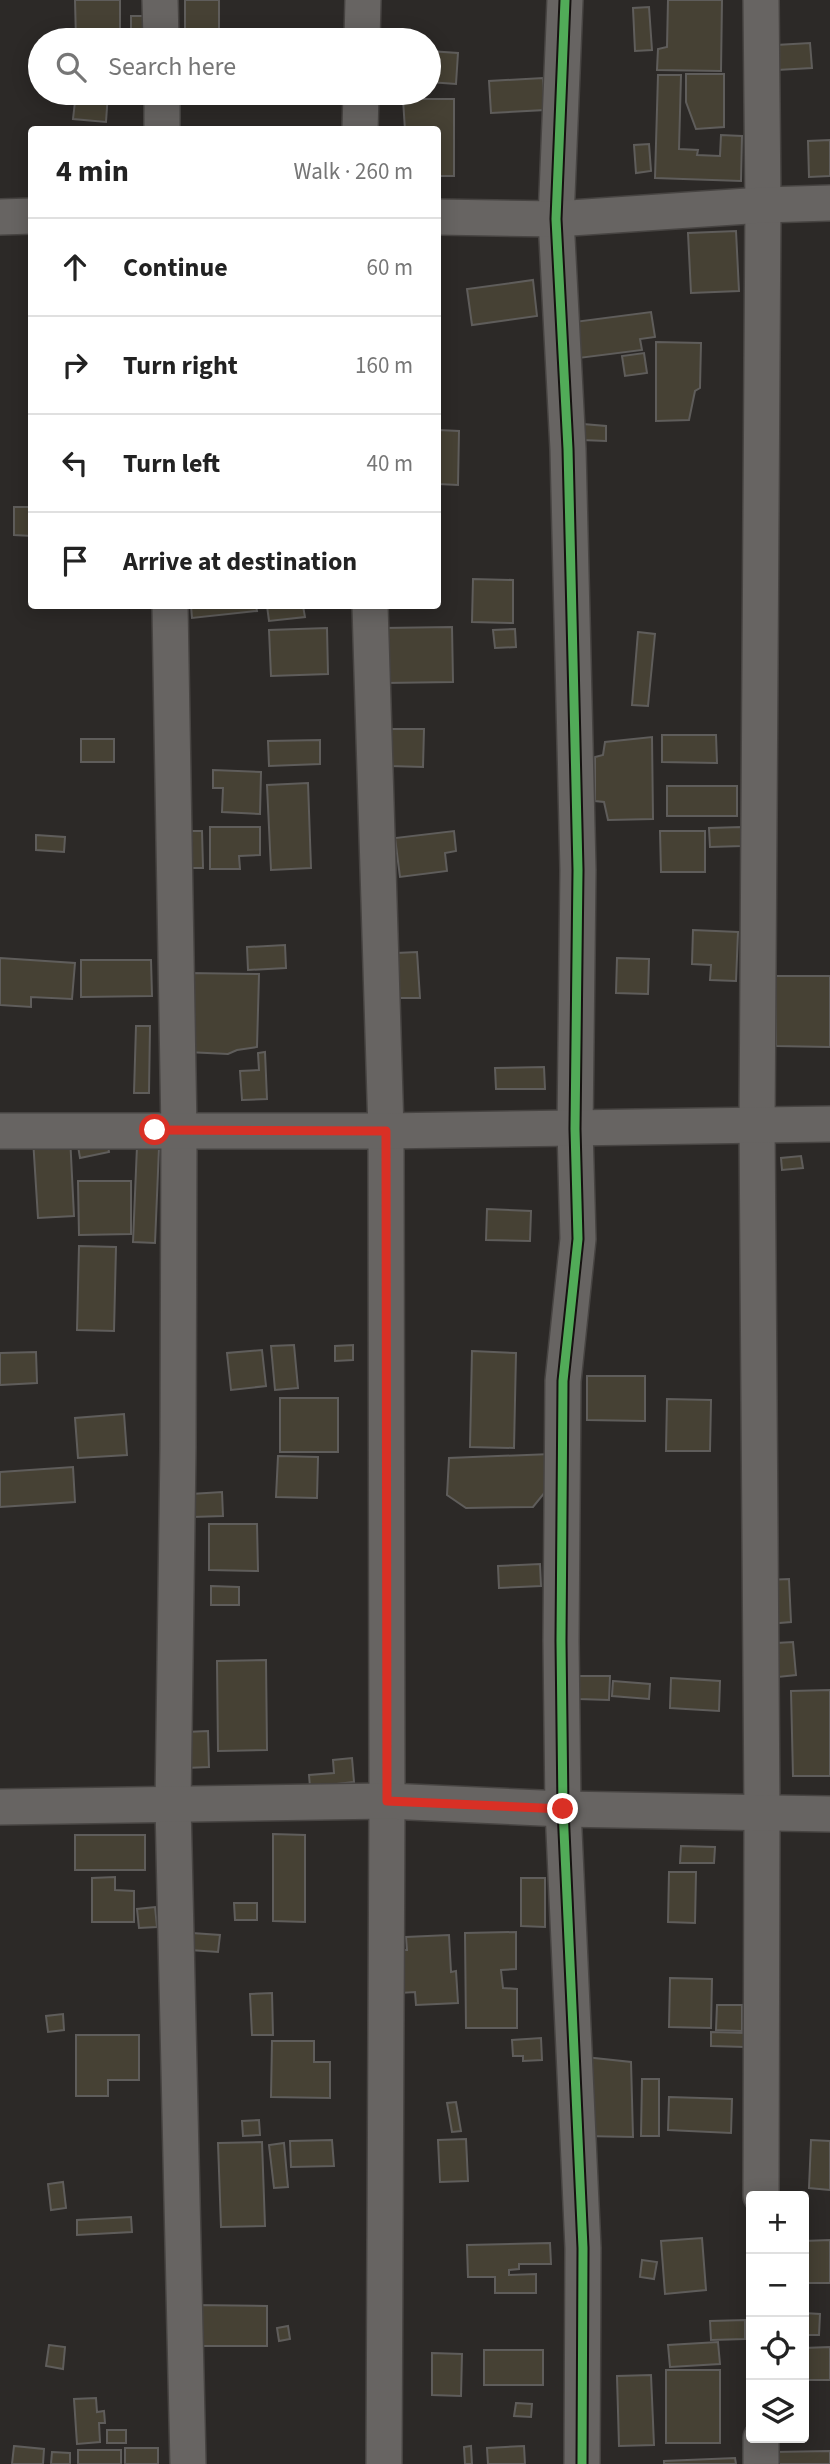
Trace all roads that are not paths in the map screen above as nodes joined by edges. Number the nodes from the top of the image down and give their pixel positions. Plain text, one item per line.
1 (160, 0) edge
2 (363, 0) edge
3 (565, 0) edge
4 (761, 0) edge
5 (161, 28) edge
6 (362, 28) edge
7 (162, 105) edge
8 (361, 105) edge
9 (162, 126) edge
10 (360, 126) edge
11 (830, 203) edge
12 (763, 205) junction
13 (28, 216) edge
14 (0, 217) edge
15 (441, 217) edge
16 (556, 219) junction
17 (170, 609) edge
18 (370, 609) edge
19 (830, 1124) edge
20 (757, 1125) junction
21 (575, 1129) junction
22 (0, 1131) edge
23 (386, 1131) junction
24 (179, 1132) junction
25 (387, 1801) junction
26 (173, 1805) junction
27 (0, 1807) edge
28 (563, 1809) junction
29 (762, 1812) junction
30 (830, 1814) edge
31 (761, 2191) edge
32 (761, 2443) edge
33 (188, 2464) edge
34 (384, 2464) edge
35 (582, 2464) edge
36 (761, 2464) edge

1 - 5 street
2 - 6 street
3 - 16 street
4 - 12 street
7 - 9 street
8 - 10 street
11 - 12 street
12 - 16 street
12 - 20 street
13 - 14 street
15 - 16 street
16 - 21 street
17 - 24 street
18 - 23 street
19 - 20 street
20 - 21 street
20 - 29 street
21 - 23 street
21 - 28 street
22 - 24 street
23 - 24 street
23 - 25 street
24 - 26 street
25 - 26 street
25 - 28 street
25 - 34 street
26 - 27 street
26 - 33 street
28 - 29 street
28 - 35 street
29 - 30 street
29 - 31 street
32 - 36 street

